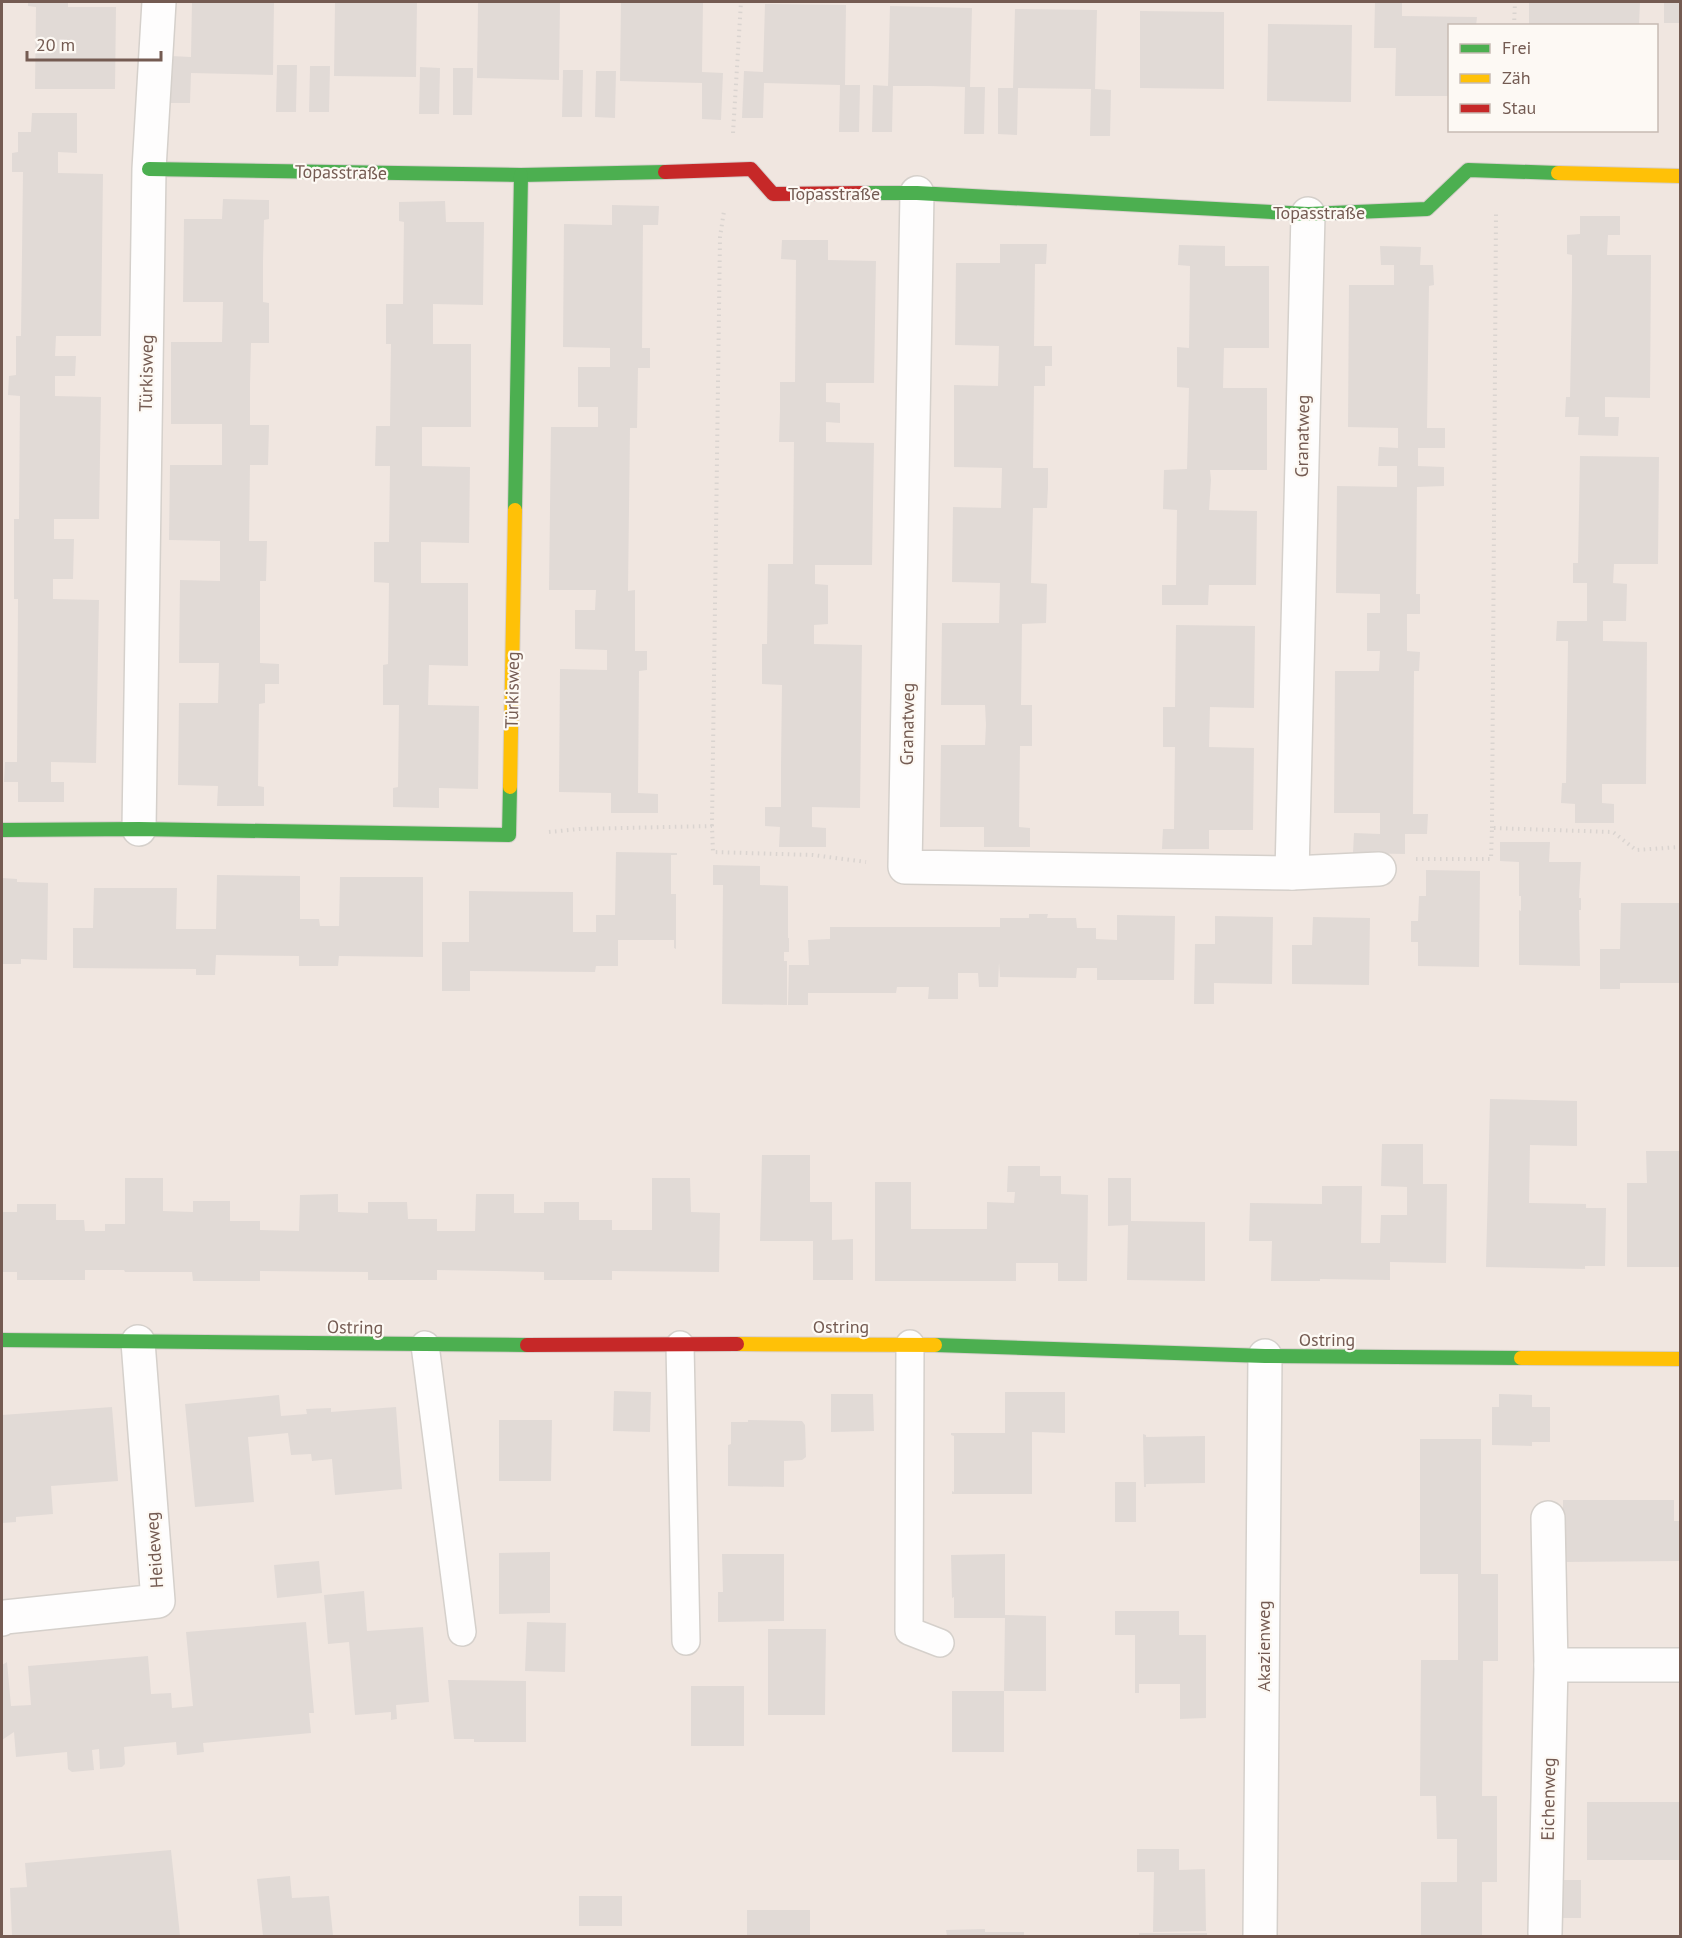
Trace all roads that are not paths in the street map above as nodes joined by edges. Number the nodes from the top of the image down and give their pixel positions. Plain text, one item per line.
1 (159, 2) edge
2 (149, 169) junction
3 (521, 175) junction
4 (1680, 176) edge
5 (917, 193) junction
6 (1308, 214) junction
7 (138, 829) junction
8 (2, 830) edge
9 (1379, 869) road end
10 (1292, 873) junction
11 (2, 1340) edge
12 (138, 1342) junction
13 (910, 1344) junction
14 (425, 1345) junction
15 (680, 1346) junction
16 (1265, 1356) junction
17 (1680, 1359) edge
18 (1548, 1518) dead end
19 (2, 1619) edge
20 (462, 1632) dead end
21 (686, 1641) dead end
22 (940, 1643) dead end
23 (1551, 1665) junction
24 (1680, 1665) edge
25 (1545, 1933) dead end
26 (1260, 1936) edge

1 - 2 street
2 - 3 street, Topasstraße
2 - 7 street, Türkisweg
3 - 5 street, Topasstraße
3 - 7 street, Türkisweg
4 - 6 street, Topasstraße
5 - 6 street, Topasstraße
5 - 10 street, Granatweg
6 - 10 street, Granatweg
7 - 8 street
9 - 10 street
11 - 12 street, Ostring
12 - 14 street, Ostring
12 - 19 street, Heideweg
13 - 15 street, Ostring
13 - 16 street, Ostring
13 - 22 lane
14 - 15 street, Ostring
14 - 20 lane
15 - 21 lane
16 - 17 street, Ostring
16 - 26 street, Akazienweg
18 - 23 street, Eichenweg
23 - 24 street
23 - 25 street, Eichenweg

